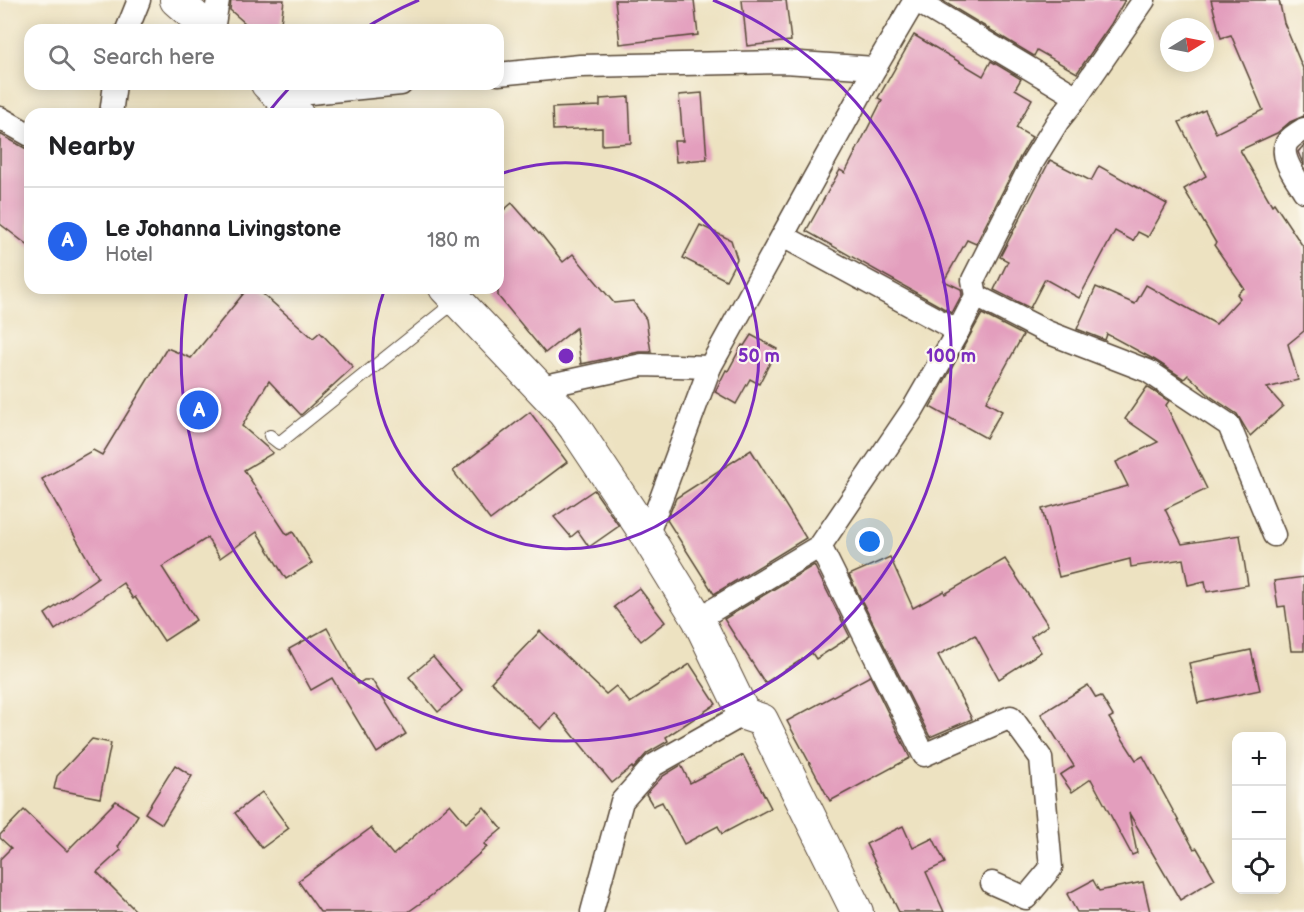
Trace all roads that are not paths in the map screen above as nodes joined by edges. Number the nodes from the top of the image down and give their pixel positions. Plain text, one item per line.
1 (139, 0) edge
2 (176, 0) edge
3 (218, 0) edge
4 (915, 0) edge
5 (1144, 0) edge
6 (129, 24) edge
7 (205, 24) edge
8 (213, 24) edge
9 (875, 68) junction
10 (504, 73) edge
11 (114, 90) edge
12 (350, 90) edge
13 (1077, 97) junction
14 (282, 98) edge
15 (112, 108) edge
16 (0, 117) edge
17 (1304, 129) edge
18 (24, 131) edge
19 (1304, 191) edge
20 (783, 236) junction
21 (450, 294) edge
22 (976, 296) junction
23 (958, 331) junction
24 (710, 367) junction
25 (541, 387) junction
26 (270, 436) dead end
27 (1274, 535) dead end
28 (647, 536) junction
29 (819, 546) junction
30 (698, 619) junction
31 (744, 714) junction
32 (992, 883) dead end
33 (592, 912) edge
34 (857, 912) edge

1 - 6 street
2 - 7 main road
3 - 8 street
4 - 9 street
4 - 13 street
5 - 13 street
9 - 10 street
9 - 20 street
11 - 15 street
12 - 14 street
13 - 22 street
16 - 18 street
17 - 19 street
20 - 23 street
20 - 24 street
21 - 25 main road
21 - 26 lane
22 - 23 street
22 - 27 street
23 - 29 street
24 - 25 street
24 - 28 street
25 - 28 main road
28 - 30 main road
29 - 30 street
29 - 32 street
30 - 31 main road
31 - 33 street
31 - 34 main road

